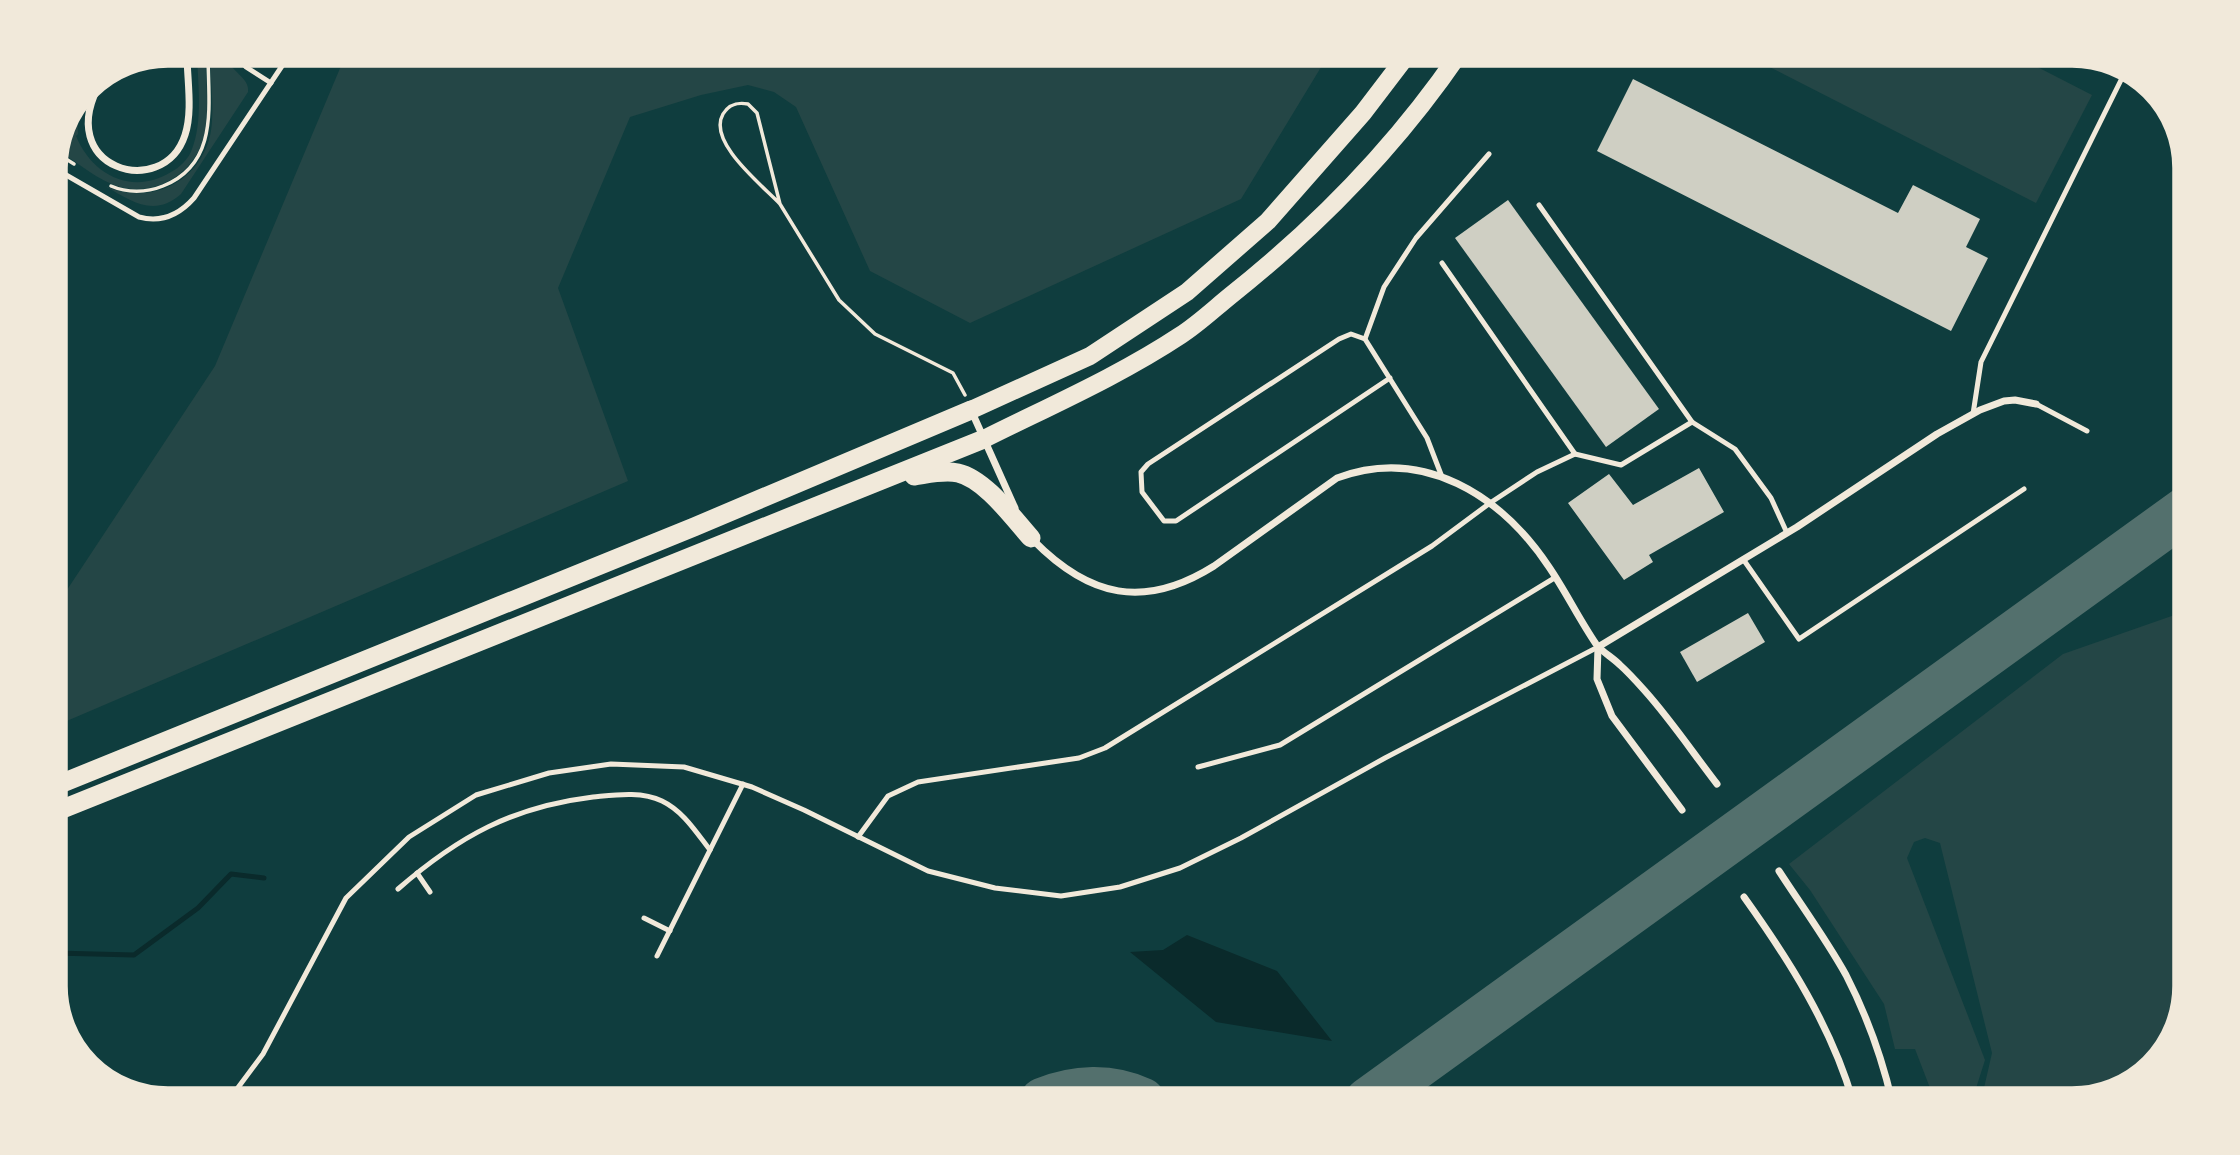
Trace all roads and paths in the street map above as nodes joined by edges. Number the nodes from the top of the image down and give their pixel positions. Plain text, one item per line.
1 (187, 66) edge
2 (245, 66) edge
3 (282, 66) edge
4 (1399, 66) edge
5 (1450, 66) edge
6 (2121, 80) edge
7 (271, 83) junction
8 (88, 106) edge
9 (1489, 154) dead end
10 (67, 175) edge
11 (780, 204) junction
12 (1539, 205) dead end
13 (1442, 263) dead end
14 (1365, 339) junction
15 (1390, 378) junction
16 (2036, 404) joint
17 (971, 410) junction
18 (1973, 414) junction
19 (1692, 422) junction
20 (2087, 431) dead end
21 (984, 439) junction
22 (1575, 454) junction
23 (1442, 477) junction
24 (892, 478) junction
25 (2024, 489) dead end
26 (1490, 503) junction
27 (1787, 533) junction
28 (1031, 538) junction
29 (1743, 559) junction
30 (1556, 578) junction
31 (1598, 647) junction
32 (1198, 767) dead end
33 (67, 781) edge
34 (743, 784) junction
35 (1717, 784) dead end
36 (67, 807) edge
37 (1682, 810) dead end
38 (858, 837) junction
39 (710, 850) junction
40 (1779, 871) dead end
41 (417, 873) junction
42 (398, 889) dead end
43 (430, 892) dead end
44 (1744, 897) dead end
45 (644, 918) dead end
46 (670, 931) junction
47 (657, 956) dead end
48 (238, 1088) edge
49 (1849, 1088) edge
50 (1888, 1088) edge

1 - 8 street
2 - 7 lane
3 - 7 lane
4 - 17 highway
5 - 21 highway
6 - 18 lane
7 - 10 lane
9 - 14 lane
11 - 11 path
11 - 17 path
12 - 19 lane
13 - 22 lane
14 - 15 lane
14 - 15 lane
15 - 23 lane
16 - 18 street
16 - 20 lane
17 - 21 street
17 - 33 highway
18 - 27 street
19 - 22 lane
19 - 27 lane
21 - 24 highway
21 - 28 street
22 - 26 lane
23 - 26 street
23 - 28 street
24 - 28 highway
24 - 36 highway
25 - 29 lane
26 - 30 street
26 - 38 lane
27 - 29 street
29 - 31 street
30 - 31 street
30 - 32 lane
31 - 35 street
31 - 37 street
31 - 38 lane
34 - 38 lane
34 - 39 lane
34 - 48 lane
39 - 41 lane
39 - 46 lane
40 - 50 street
41 - 42 lane
41 - 43 lane
44 - 49 street
45 - 46 lane
46 - 47 lane

